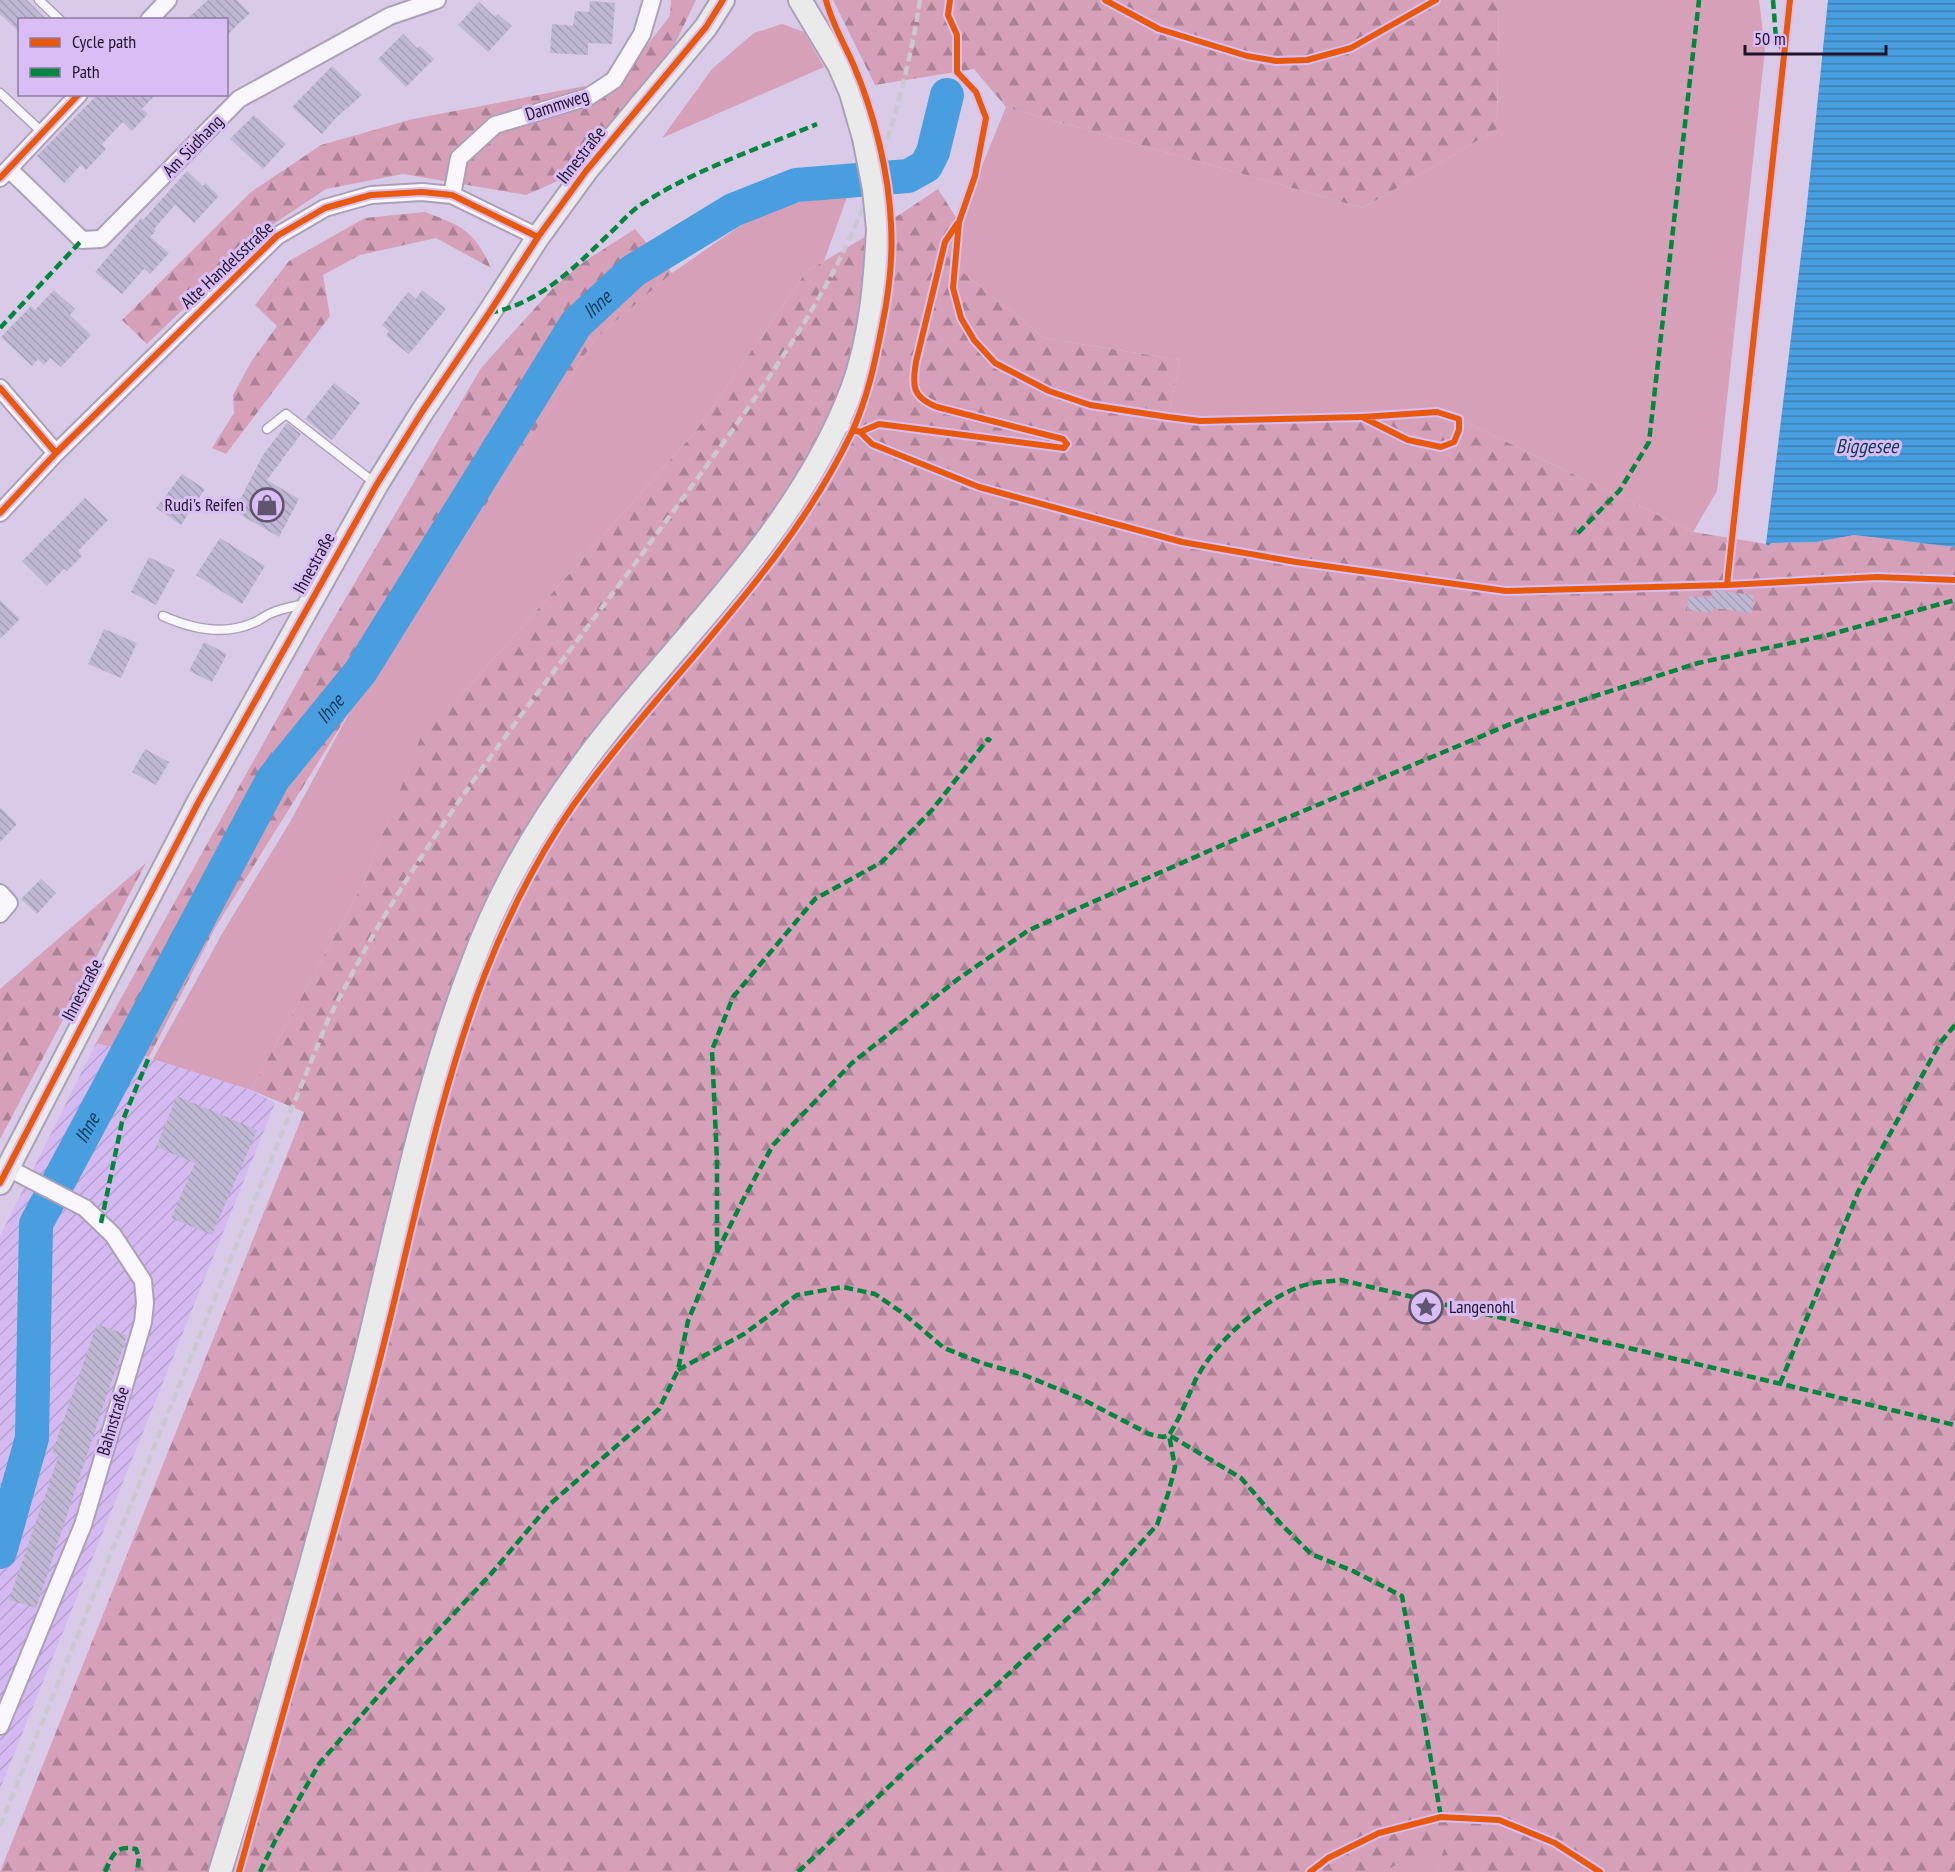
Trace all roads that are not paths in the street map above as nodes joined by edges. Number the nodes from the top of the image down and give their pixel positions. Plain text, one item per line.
1 (39, 0) edge
2 (168, 0) edge
3 (436, 0) edge
4 (652, 0) edge
5 (714, 0) edge
6 (723, 0) edge
7 (800, 0) edge
8 (58, 18) edge
9 (151, 18) edge
10 (706, 27) junction
11 (0, 93) edge
12 (77, 96) edge
13 (43, 132) junction
14 (4, 173) edge
15 (452, 195) junction
16 (538, 237) junction
17 (0, 388) edge
18 (838, 424) junction
19 (267, 429) dead end
20 (56, 453) junction
21 (377, 484) junction
22 (979, 487) dead end
23 (0, 513) edge
24 (309, 603) junction
25 (163, 616) dead end
26 (12, 1176) edge
27 (0, 1725) edge
28 (220, 1872) edge

1 - 8 lane
2 - 9 street
3 - 14 street, Am Südhang
4 - 15 street, Dammweg
5 - 10 main road
6 - 10 main road, Ihnestraße
7 - 18 main road, bridge
10 - 16 main road, Ihnestraße
11 - 13 lane
12 - 13 street
13 - 14 street
15 - 16 street, Alte Handelsstraße
15 - 20 street, Alte Handelsstraße
16 - 21 main road, Ihnestraße
17 - 20 street
18 - 22 lane
18 - 28 main road
19 - 21 lane
20 - 23 street, Alte Handelsstraße
21 - 24 main road, Ihnestraße
24 - 25 lane
24 - 26 main road, Ihnestraße
26 - 27 street, Bahnstraße

